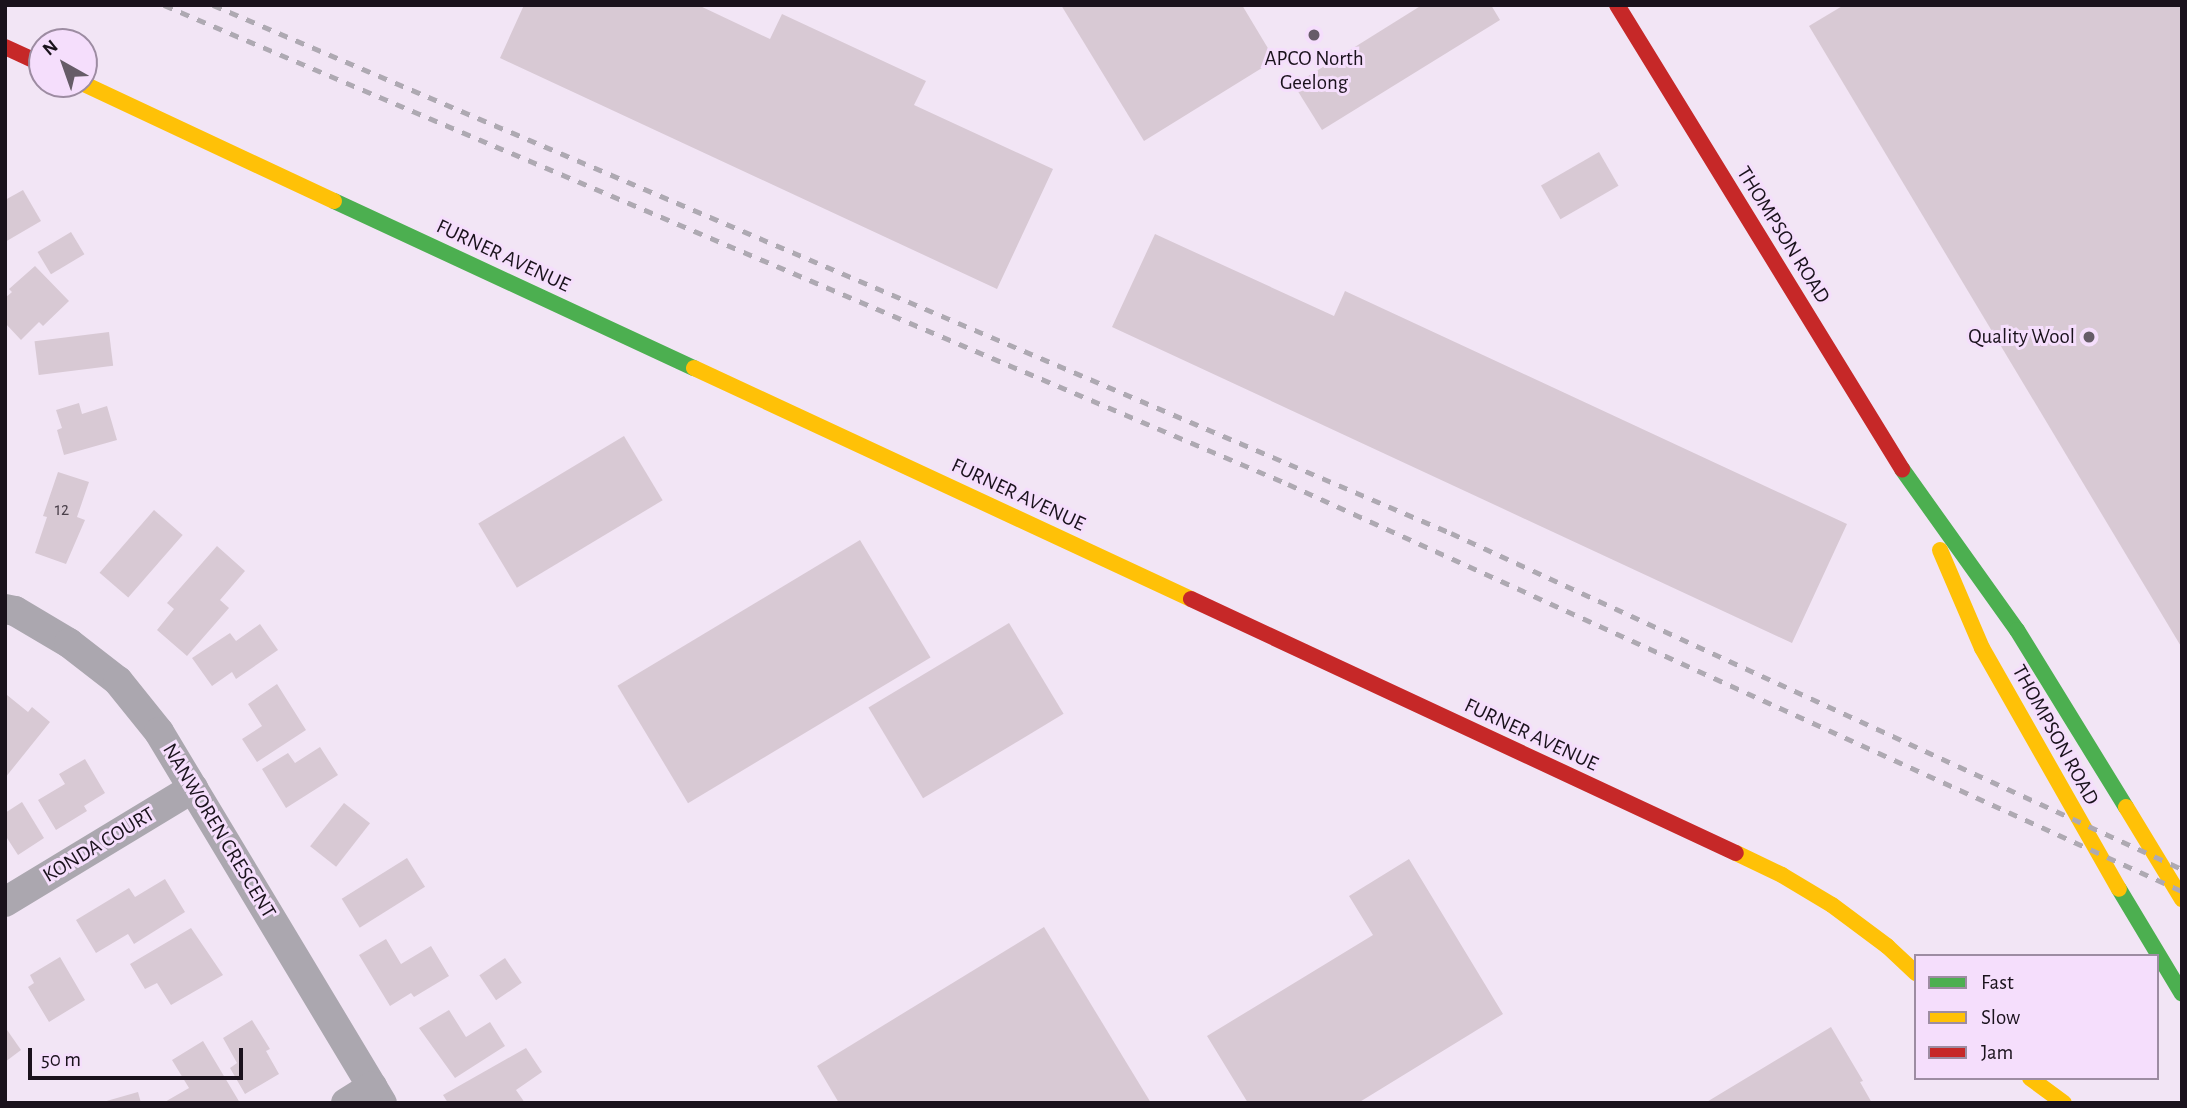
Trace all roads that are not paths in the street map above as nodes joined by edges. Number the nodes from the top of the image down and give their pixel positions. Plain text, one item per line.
1 (1617, 5) edge
2 (5, 47) edge
3 (28, 58) edge
4 (98, 91) edge
5 (1913, 487) junction
6 (5, 609) edge
7 (193, 788) junction
8 (2182, 899) edge
9 (5, 901) edge
10 (2157, 954) edge
11 (2159, 956) edge
12 (1914, 971) edge
13 (2182, 994) edge
14 (2033, 1080) edge
15 (377, 1095) edge
16 (346, 1103) edge
17 (2064, 1103) edge

1 - 5 street, THOMPSON ROAD
2 - 3 street
4 - 12 street, FURNER AVENUE
5 - 8 street, THOMPSON ROAD
5 - 10 street, THOMPSON ROAD
6 - 7 street, NANWOREN CRESCENT
7 - 9 street, KONDA COURT
7 - 15 street, NANWOREN CRESCENT
11 - 13 street, THOMPSON ROAD
14 - 17 street
15 - 16 street

